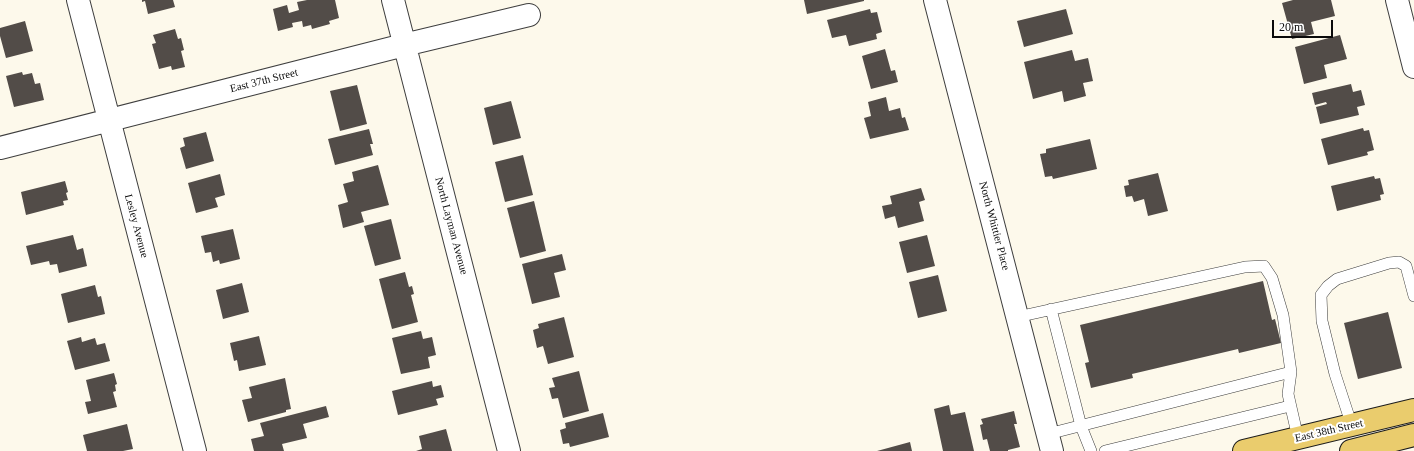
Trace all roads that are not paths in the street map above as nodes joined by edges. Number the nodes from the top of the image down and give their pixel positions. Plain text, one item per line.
1 (78, 0) edge
2 (393, 0) edge
3 (935, 0) edge
4 (1397, 0) edge
5 (529, 16) dead end
6 (404, 45) junction
7 (1414, 67) edge
8 (108, 120) junction
9 (0, 148) edge
10 (1410, 264) edge
11 (1414, 296) edge
12 (1051, 309) junction
13 (1017, 317) junction
14 (1291, 372) junction
15 (1290, 406) junction
16 (1414, 410) edge
17 (1081, 426) junction
18 (1352, 426) junction
19 (1414, 435) edge
20 (1298, 438) junction
21 (1050, 443) edge
22 (195, 451) edge
23 (510, 451) edge
24 (1091, 451) edge
25 (1105, 451) edge
26 (1244, 451) edge
27 (1351, 451) edge

1 - 8 street, Lesley Avenue
2 - 6 street, North Layman Avenue
3 - 13 street, North Whittier Place
4 - 7 street
5 - 6 street, East 37th Street
6 - 8 street, East 37th Street
6 - 23 street, North Layman Avenue
8 - 9 street, East 37th Street
8 - 22 street, Lesley Avenue
10 - 11 lane
10 - 18 lane
12 - 13 lane
12 - 14 lane
12 - 17 lane
13 - 21 street, North Whittier Place
14 - 15 lane
14 - 17 lane
15 - 20 lane
15 - 25 lane
16 - 18 main road, East 38th Street
17 - 21 lane
17 - 24 lane
18 - 20 main road, East 38th Street
19 - 27 main road
20 - 26 main road, East 38th Street

